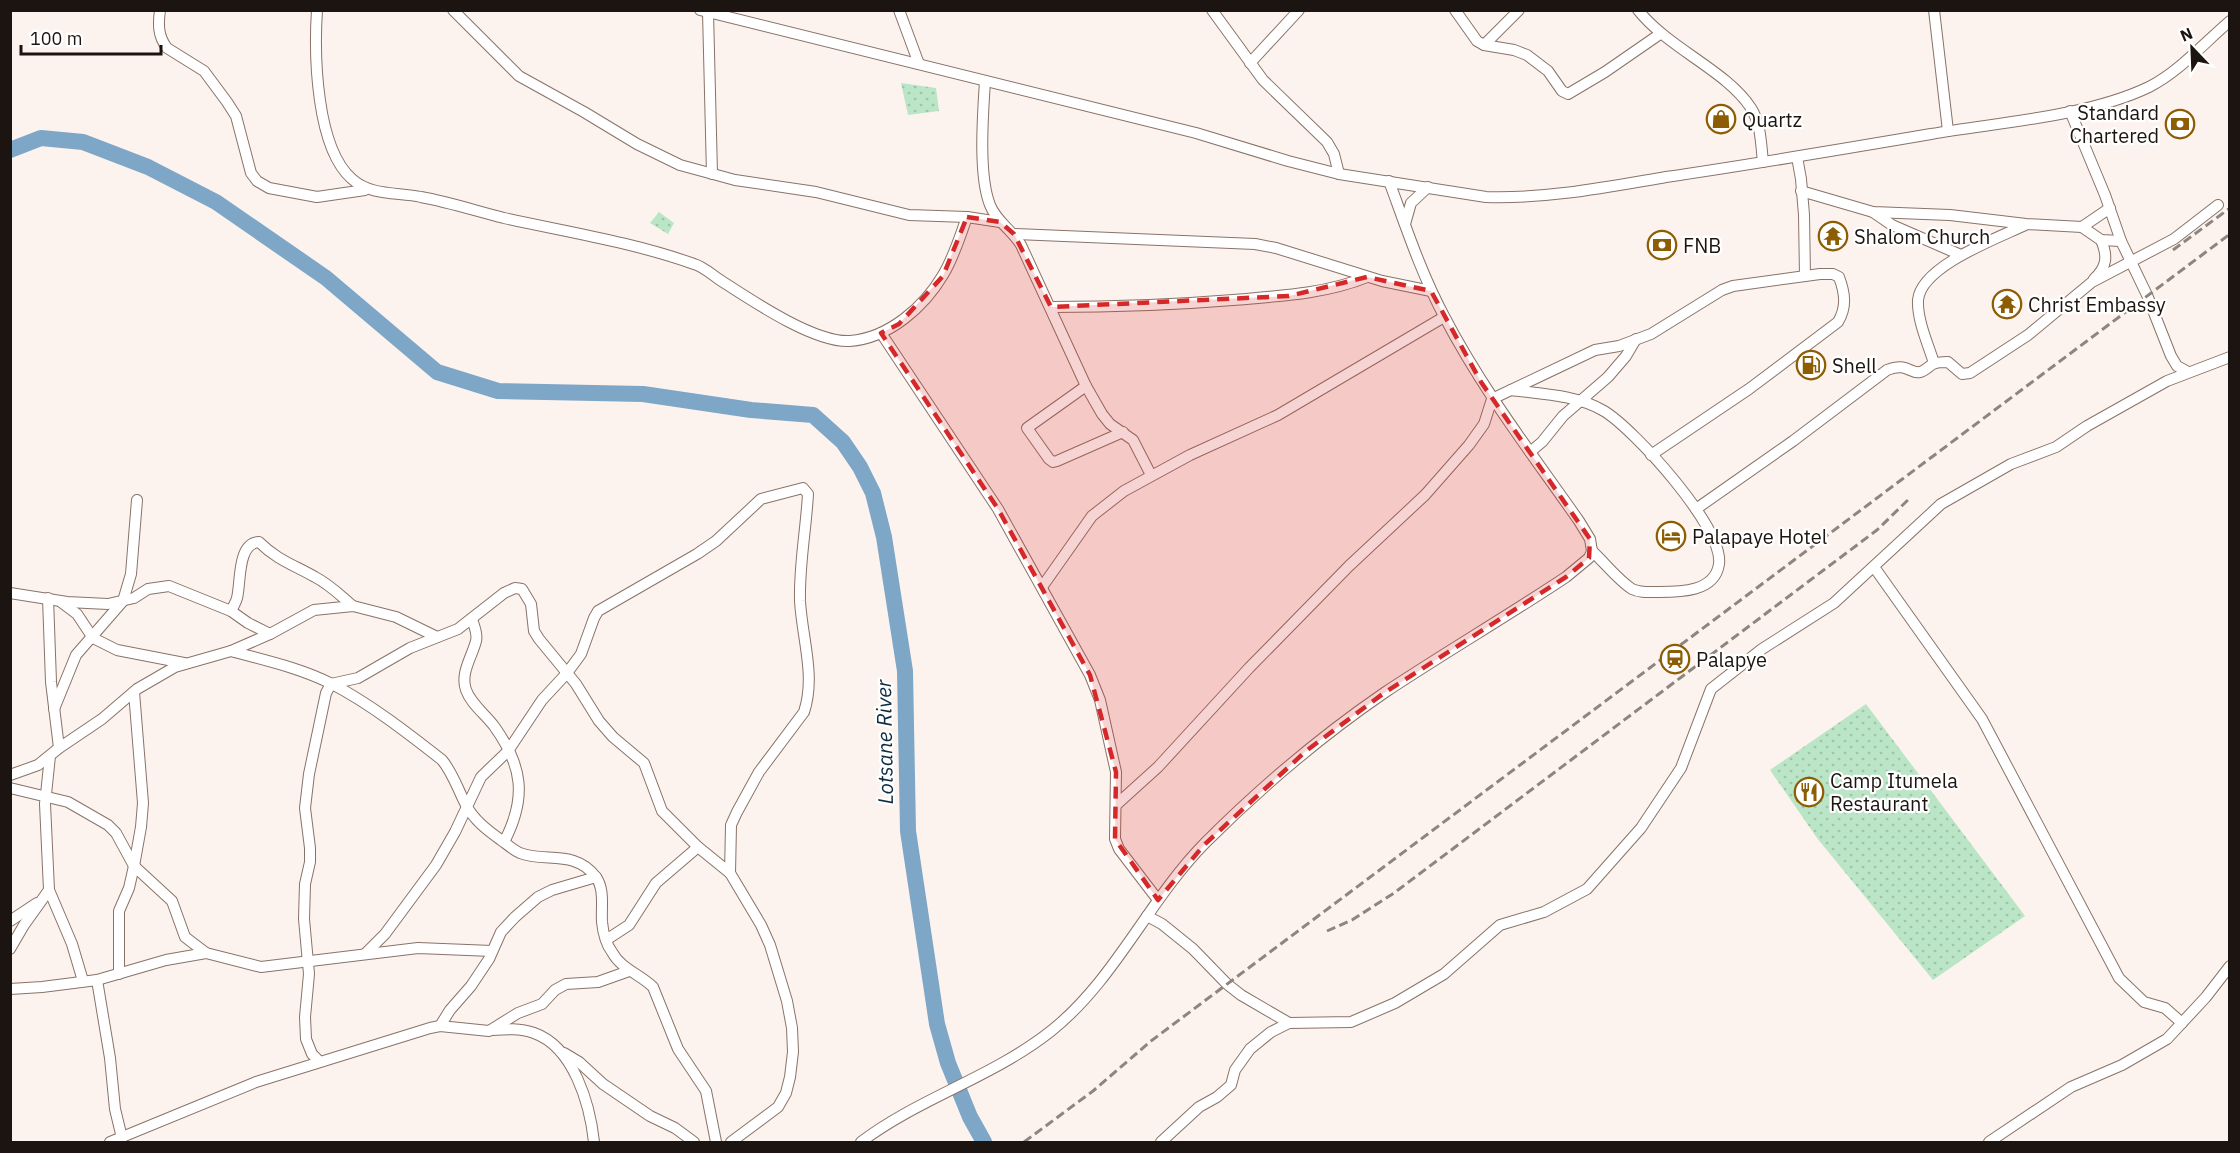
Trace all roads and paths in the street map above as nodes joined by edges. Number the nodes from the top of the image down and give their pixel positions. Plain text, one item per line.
1 (160, 10) edge
2 (317, 10) edge
3 (453, 10) edge
4 (899, 10) edge
5 (1212, 10) edge
6 (1299, 10) edge
7 (1455, 10) edge
8 (1519, 10) edge
9 (1638, 10) edge
10 (1934, 10) edge
11 (704, 11) edge
12 (2229, 21) edge
13 (1660, 34) junction
14 (1484, 45) junction
15 (1250, 63) junction
16 (919, 64) junction
17 (985, 81) junction
18 (2070, 111) junction
19 (1948, 131) junction
20 (1797, 158) junction
21 (1763, 162) junction
22 (712, 174) junction
23 (1339, 174) junction
24 (1389, 182) junction
25 (1428, 187) junction
26 (365, 190) junction
27 (1801, 191) junction
28 (2218, 205) dead end
29 (2110, 208) junction
30 (1873, 212) junction
31 (968, 216) junction
32 (1000, 222) junction
33 (2026, 224) junction
34 (1405, 225) junction
35 (2082, 227) junction
36 (1014, 234) junction
37 (2101, 240) junction
38 (2121, 241) junction
39 (1960, 255) junction
40 (2131, 263) junction
41 (1805, 276) junction
42 (1368, 277) junction
43 (2092, 282) junction
44 (1431, 291) junction
45 (1051, 307) junction
46 (1444, 317) junction
47 (881, 333) junction
48 (1636, 339) junction
49 (2229, 357) edge
50 (1934, 363) junction
51 (2188, 372) junction
52 (1086, 386) junction
53 (1511, 390) junction
54 (1492, 399) junction
55 (1582, 402) junction
56 (1123, 432) junction
57 (1530, 452) junction
58 (1651, 454) junction
59 (1151, 476) junction
60 (137, 500) dead end
61 (1696, 509) junction
62 (1592, 551) junction
63 (1874, 567) junction
64 (1042, 587) junction
65 (10, 593) edge
66 (54, 600) junction
67 (123, 601) junction
68 (353, 606) junction
69 (231, 611) junction
70 (472, 619) junction
71 (270, 634) junction
72 (436, 637) junction
73 (93, 638) junction
74 (231, 651) junction
75 (184, 663) junction
76 (567, 674) junction
77 (331, 684) junction
78 (134, 692) junction
79 (54, 709) junction
80 (508, 751) junction
81 (55, 752) junction
82 (10, 776) edge
83 (10, 788) edge
84 (46, 796) junction
85 (1116, 805) junction
86 (467, 807) junction
87 (504, 842) junction
88 (698, 847) junction
89 (134, 866) junction
90 (730, 873) junction
91 (596, 877) junction
92 (46, 894) junction
93 (1158, 900) junction
94 (1146, 916) junction
95 (10, 921) edge
96 (606, 940) junction
97 (10, 949) edge
98 (492, 951) junction
99 (206, 953) junction
100 (365, 954) junction
101 (308, 962) junction
102 (2229, 966) edge
103 (629, 971) junction
104 (119, 974) junction
105 (98, 980) junction
106 (83, 981) junction
107 (11, 988) edge
108 (1288, 1023) junction
109 (2182, 1023) junction
110 (440, 1026) junction
111 (489, 1031) junction
112 (559, 1050) junction
113 (320, 1062) junction
114 (120, 1140) edge
115 (111, 1143) edge
116 (594, 1143) edge
117 (694, 1143) edge
118 (716, 1143) edge
119 (731, 1143) edge
120 (861, 1143) edge
121 (1161, 1143) edge
122 (1989, 1143) edge

1 - 26 street
2 - 26 street
3 - 22 street
4 - 16 street
5 - 15 street
6 - 15 street
7 - 14 street
8 - 14 street
9 - 13 street
10 - 19 street
11 - 16 street
11 - 22 street
12 - 18 street
13 - 14 street
13 - 21 street
15 - 23 street
16 - 17 street
17 - 23 street
17 - 32 street
18 - 19 street
18 - 29 street
19 - 20 street
20 - 21 street
20 - 27 street
21 - 25 street
22 - 31 street
23 - 24 street
24 - 25 street
24 - 34 street
25 - 34 street
26 - 47 street
27 - 30 street
27 - 41 street
28 - 40 street
29 - 35 street
29 - 38 street
30 - 33 street
30 - 39 street
31 - 32 street
31 - 47 street
32 - 36 street
33 - 35 street
33 - 39 street
34 - 44 street
35 - 37 street
36 - 42 street
36 - 45 street
37 - 38 street
37 - 43 street
38 - 40 street
39 - 50 street
40 - 43 street
40 - 51 street
41 - 48 street
41 - 58 street
42 - 44 street
42 - 45 street
43 - 50 street
44 - 46 street
45 - 52 street
46 - 54 street
46 - 59 street
47 - 64 street
48 - 53 street
48 - 55 street
49 - 51 street
50 - 61 street
51 - 63 street
52 - 56 street
52 - 56 street
53 - 54 street
53 - 55 street
54 - 57 street
54 - 85 street
55 - 57 street
55 - 58 street
56 - 59 street
57 - 62 street
58 - 61 street
59 - 64 street
60 - 67 street
61 - 62 street
62 - 93 street
63 - 108 street
63 - 109 street
64 - 85 street
65 - 66 street
66 - 67 street
66 - 73 street
66 - 79 street
67 - 69 street
67 - 73 street
68 - 69 street
68 - 71 street
68 - 72 street
69 - 71 street
70 - 72 street
70 - 76 street
70 - 80 street
71 - 74 street
72 - 77 street
73 - 75 street
73 - 79 street
74 - 75 street
74 - 77 street
75 - 78 street
76 - 80 street
76 - 88 street
76 - 90 street
77 - 86 street
77 - 101 street
78 - 81 street
78 - 89 street
79 - 81 street
80 - 86 street
80 - 87 street
81 - 82 street
81 - 84 street
83 - 84 street
84 - 89 street
84 - 92 street
85 - 93 street
86 - 87 street
86 - 100 street
87 - 91 street
88 - 90 street
88 - 96 street
89 - 99 street
89 - 104 street
90 - 119 street
91 - 96 street
91 - 98 street
92 - 95 street
92 - 97 street
92 - 106 street
93 - 94 street
94 - 108 street
94 - 120 street
96 - 103 street
98 - 100 street
98 - 110 street
99 - 101 street
99 - 104 street
100 - 101 street
101 - 113 street
102 - 109 street
103 - 111 street
103 - 118 street
104 - 105 street
105 - 106 street
105 - 114 street
106 - 107 street
108 - 121 street
109 - 122 street
110 - 111 street
110 - 113 street
111 - 112 street
112 - 116 street
112 - 117 street
113 - 114 street
114 - 115 street

